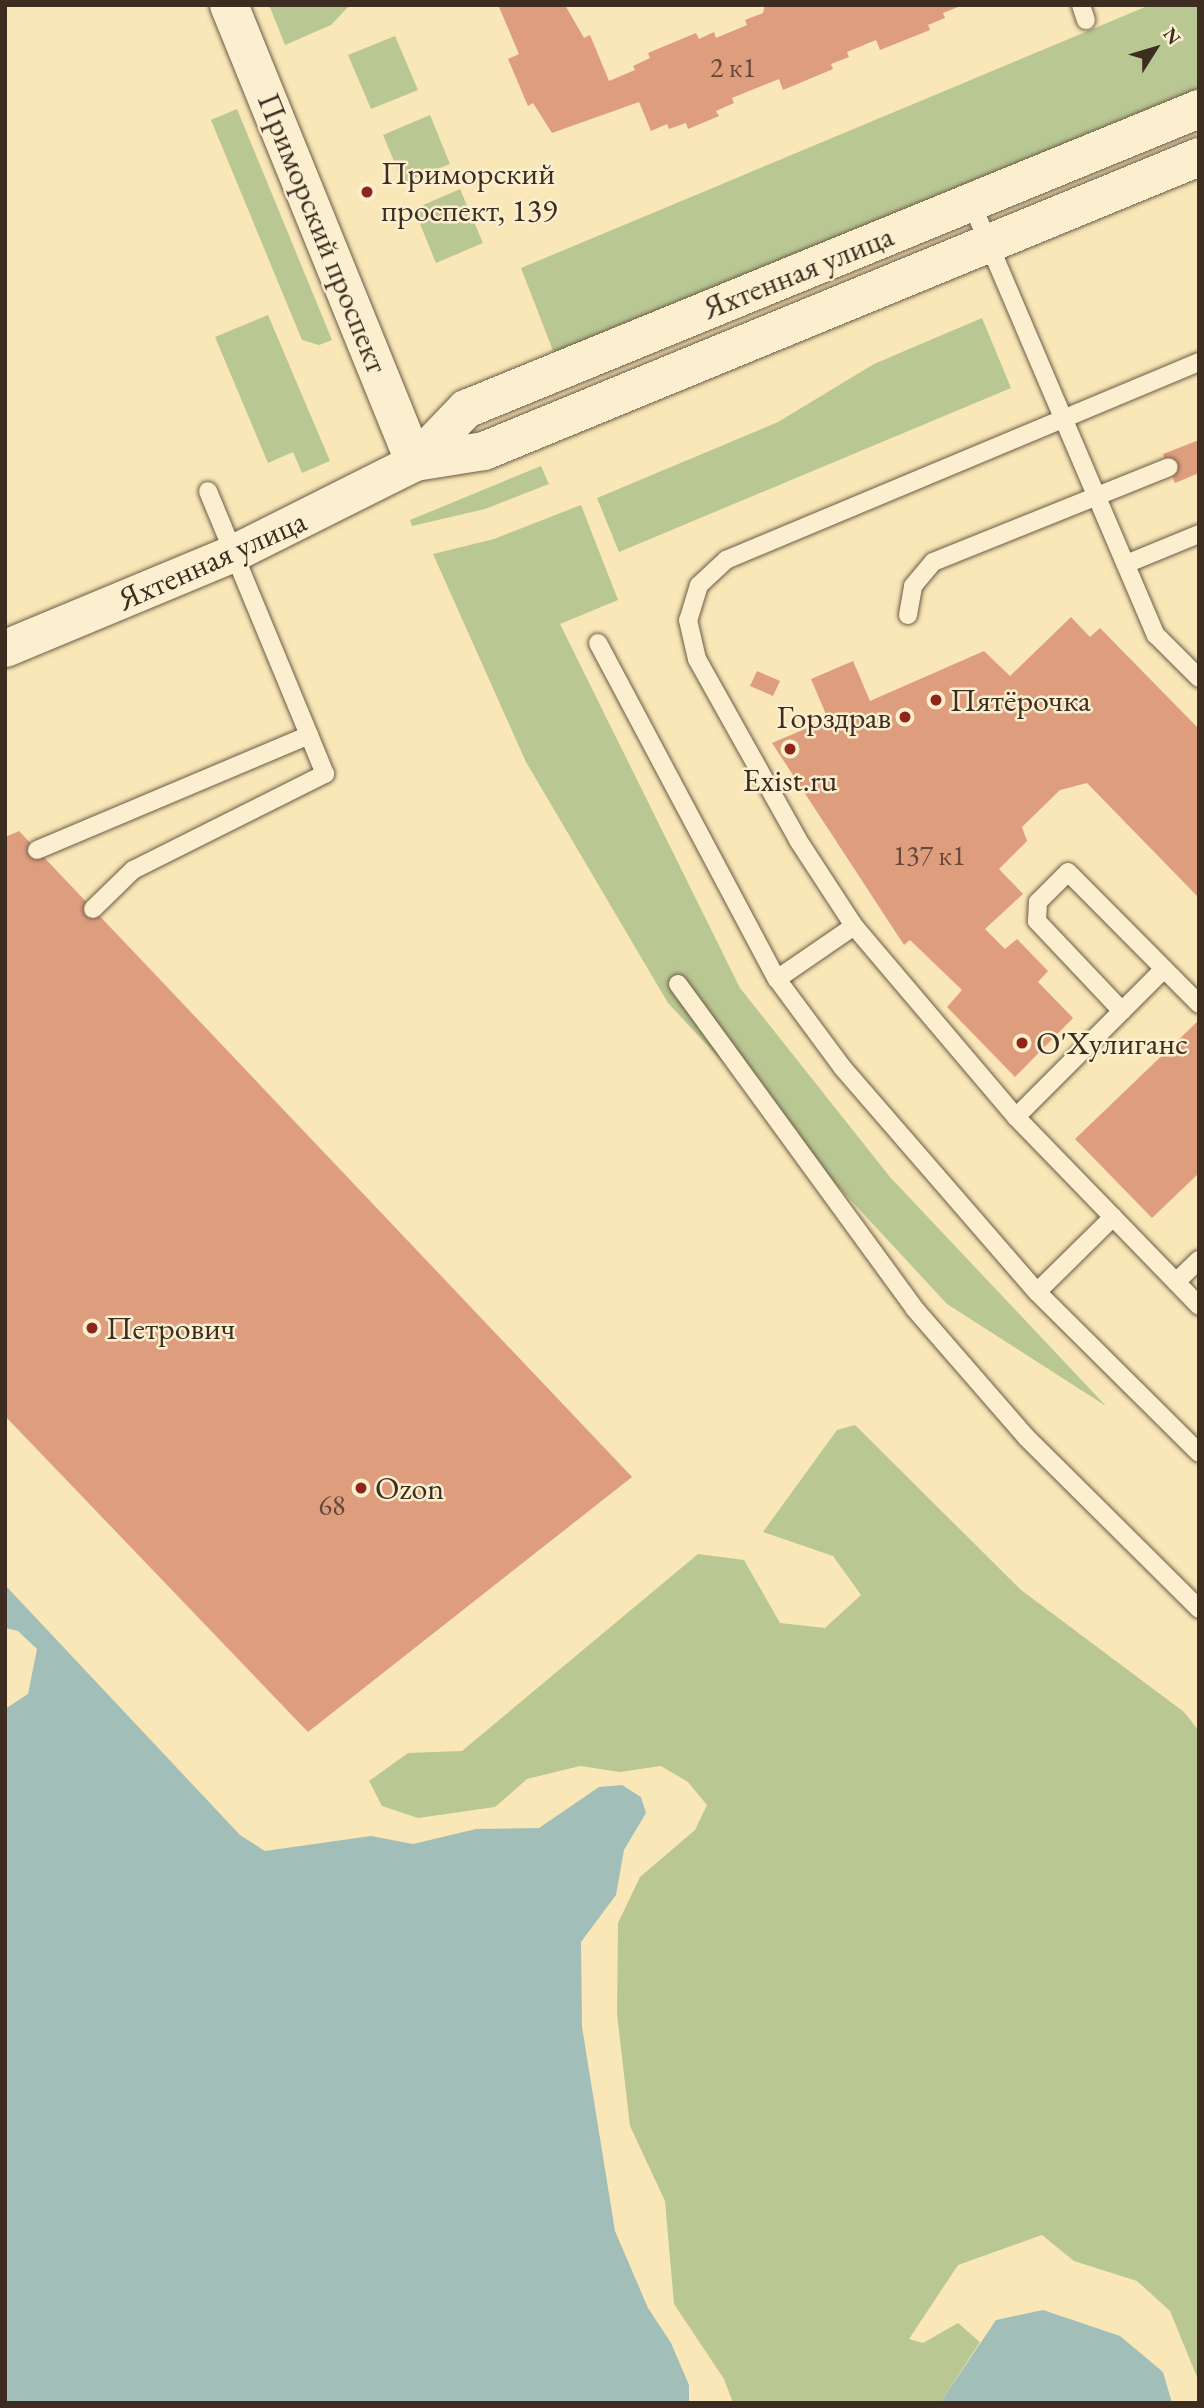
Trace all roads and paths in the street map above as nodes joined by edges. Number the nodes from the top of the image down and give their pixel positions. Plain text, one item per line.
1 (229, 5) edge
2 (1199, 109) edge
3 (1199, 157) edge
4 (971, 202) junction
5 (988, 244) junction
6 (1199, 362) edge
7 (1062, 418) junction
8 (415, 462) junction
9 (1169, 467) dead end
10 (208, 491) dead end
11 (1096, 495) junction
12 (1199, 534) edge
13 (233, 553) junction
14 (1126, 564) junction
15 (908, 615) dead end
16 (598, 643) dead end
17 (5, 648) edge
18 (1199, 678) edge
19 (309, 735) junction
20 (37, 850) dead end
21 (93, 909) dead end
22 (854, 926) junction
23 (1164, 969) junction
24 (778, 979) junction
25 (678, 984) dead end
26 (1199, 1004) edge
27 (1122, 1011) junction
28 (1016, 1116) junction
29 (1113, 1217) junction
30 (1199, 1260) edge
31 (1176, 1282) junction
32 (1037, 1292) junction
33 (1199, 1306) edge
34 (1199, 1453) edge
35 (1199, 1609) edge

1 - 8 street, Приморский проспект
2 - 4 street, Яхтенная улица
3 - 5 street, Яхтенная улица
4 - 5 lane
4 - 8 street, Яхтенная улица
5 - 7 lane
5 - 8 street, Яхтенная улица
6 - 7 lane
7 - 11 lane
7 - 22 lane
8 - 13 street, Яхтенная улица
9 - 11 lane
10 - 13 lane
11 - 14 lane
11 - 15 lane
12 - 14 lane
13 - 17 street, Яхтенная улица
13 - 19 lane
14 - 18 lane
16 - 24 lane
19 - 20 lane
19 - 21 lane
22 - 24 lane
22 - 28 lane
23 - 26 lane
23 - 27 lane
23 - 27 lane
24 - 32 lane
25 - 35 lane
27 - 28 lane
28 - 29 lane
29 - 31 lane
29 - 32 lane
30 - 31 lane
31 - 33 lane
32 - 34 lane

